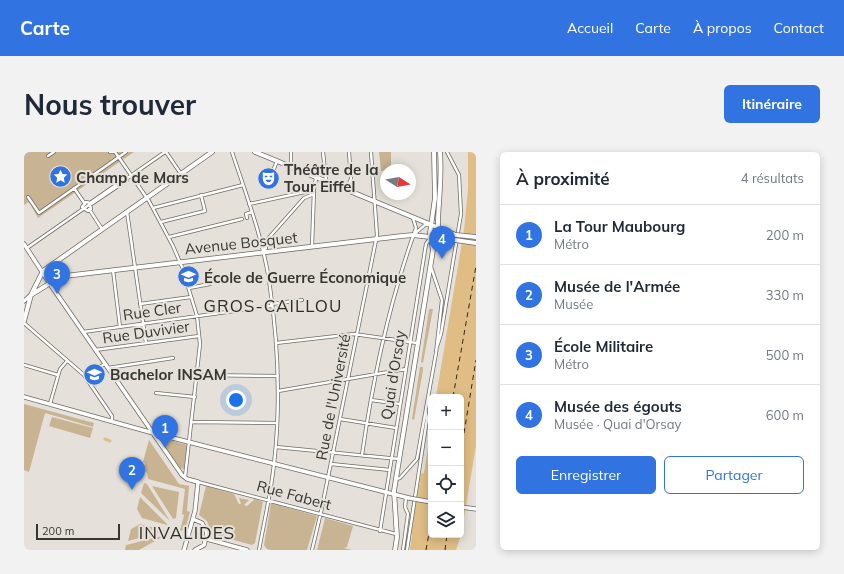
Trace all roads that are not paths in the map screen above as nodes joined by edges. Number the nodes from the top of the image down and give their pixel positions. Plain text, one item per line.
1 (54, 152) edge
2 (113, 152) edge
3 (126, 152) edge
4 (165, 152) edge
5 (212, 152) edge
6 (232, 152) edge
7 (254, 152) edge
8 (291, 152) edge
9 (323, 152) edge
10 (349, 152) edge
11 (371, 152) edge
12 (434, 152) edge
13 (440, 152) edge
14 (447, 152) edge
15 (48, 156) dead end
16 (119, 157) junction
17 (277, 161) junction
18 (292, 165) junction
19 (181, 174) junction
20 (131, 175) junction
21 (316, 178) junction
22 (126, 179) junction
23 (272, 180) dead end
24 (326, 182) junction
25 (243, 185) junction
26 (74, 188) junction
27 (347, 188) junction
28 (314, 190) junction
29 (303, 192) junction
30 (314, 194) junction
31 (201, 195) junction
32 (146, 197) junction
33 (28, 198) dead end
34 (304, 198) junction
35 (375, 202) junction
36 (84, 203) junction
37 (249, 204) junction
38 (87, 206) junction
39 (153, 208) junction
40 (84, 209) junction
41 (89, 210) junction
42 (127, 211) junction
43 (252, 212) junction
44 (247, 218) dead end
45 (413, 218) junction
46 (242, 219) dead end
47 (161, 222) junction
48 (431, 225) junction
49 (439, 228) junction
50 (102, 229) junction
51 (413, 235) junction
52 (168, 237) junction
53 (431, 237) junction
54 (476, 237) edge
55 (437, 238) junction
56 (376, 239) junction
57 (264, 243) junction
58 (476, 243) edge
59 (24, 244) edge
60 (260, 244) junction
61 (312, 247) junction
62 (27, 248) junction
63 (433, 250) junction
64 (262, 253) junction
65 (180, 262) junction
66 (135, 265) junction
67 (430, 266) junction
68 (43, 271) junction
69 (113, 272) junction
70 (50, 284) junction
71 (210, 284) dead end
72 (189, 288) junction
73 (31, 295) junction
74 (191, 297) junction
75 (302, 300) dead end
76 (24, 301) edge
77 (140, 304) junction
78 (271, 305) junction
79 (25, 313) edge
80 (197, 316) junction
81 (24, 322) edge
82 (143, 324) junction
83 (120, 327) junction
84 (83, 332) junction
85 (357, 334) junction
86 (199, 336) junction
87 (383, 337) junction
88 (410, 342) junction
89 (146, 343) junction
90 (276, 343) junction
91 (417, 344) junction
92 (95, 350) junction
93 (436, 353) junction
94 (173, 358) dead end
95 (67, 361) junction
96 (105, 364) junction
97 (24, 365) edge
98 (108, 368) junction
99 (406, 369) junction
100 (374, 374) junction
101 (58, 375) junction
102 (84, 375) junction
103 (197, 375) junction
104 (278, 376) junction
105 (348, 379) junction
106 (278, 391) junction
107 (156, 393) dead end
108 (24, 397) edge
109 (194, 397) junction
110 (371, 400) junction
111 (400, 404) junction
112 (50, 405) junction
113 (426, 412) junction
114 (340, 419) junction
115 (112, 422) junction
116 (192, 422) junction
117 (277, 423) junction
118 (367, 424) junction
119 (396, 428) junction
120 (153, 433) junction
121 (190, 442) junction
122 (276, 448) junction
123 (333, 453) junction
124 (362, 455) junction
125 (392, 458) junction
126 (399, 459) junction
127 (274, 464) junction
128 (331, 464) junction
129 (390, 470) junction
130 (185, 478) junction
131 (328, 478) junction
132 (396, 479) junction
133 (198, 482) junction
134 (386, 493) junction
135 (394, 495) junction
136 (407, 498) junction
137 (268, 500) junction
138 (428, 502) edge
139 (464, 507) edge
140 (476, 509) edge
141 (321, 515) junction
142 (193, 519) junction
143 (380, 531) junction
144 (396, 534) junction
145 (207, 539) junction
146 (407, 549) edge
147 (184, 550) edge
148 (190, 550) edge
149 (195, 550) edge
150 (247, 550) edge
151 (259, 550) edge
152 (312, 550) edge
153 (395, 550) edge
154 (403, 550) edge

1 - 15 street
2 - 16 street
3 - 16 street
4 - 19 street
4 - 20 street
5 - 19 main road
6 - 25 street
7 - 17 main road
8 - 18 street
9 - 24 street
10 - 27 street
11 - 35 street, Rue de l'Université
12 - 48 main road
13 - 49 main road, Quai d'Orsay
14 - 93 street
16 - 20 street
16 - 26 street
17 - 18 main road
17 - 23 street
18 - 21 main road
19 - 32 main road
20 - 22 street
20 - 32 street
21 - 24 main road
21 - 28 street
22 - 36 street
22 - 38 street
22 - 41 street
24 - 27 main road
25 - 31 street
25 - 37 street
26 - 33 street
26 - 36 street
27 - 35 main road
28 - 29 street
28 - 30 street
29 - 34 street
29 - 37 street
30 - 34 street
30 - 61 street
31 - 39 street
31 - 47 street
32 - 39 street
32 - 42 main road
34 - 57 street
35 - 45 main road
35 - 56 street, Rue de l'Université
36 - 38 street
36 - 40 street
37 - 43 street
38 - 40 street
38 - 41 street
39 - 47 street
40 - 41 street
40 - 62 street
41 - 50 street
42 - 50 main road
42 - 66 street
43 - 44 street
43 - 60 street
45 - 48 main road
45 - 51 street
46 - 52 street
47 - 52 street
48 - 49 main road
48 - 51 street
48 - 53 main road
49 - 54 main road, bridge
49 - 55 main road, Quai d'Orsay
50 - 68 main road
51 - 53 main road, Avenue Bosquet
51 - 56 main road, Avenue Bosquet
51 - 87 street
52 - 65 street
53 - 55 main road, Avenue Bosquet
53 - 63 main road, Quai d'Orsay
53 - 88 street, Quai d'Orsay
55 - 58 main road, Avenue Bosquet, bridge
55 - 63 main road, Quai d'Orsay
56 - 61 main road, Avenue Bosquet
56 - 85 street, Rue de l'Université
57 - 60 street
57 - 64 street
59 - 62 main road
60 - 64 street
61 - 64 main road, Avenue Bosquet
62 - 68 main road
63 - 67 main road, Quai d'Orsay
64 - 65 main road, Avenue Bosquet
64 - 78 street
65 - 66 main road, Avenue Bosquet
65 - 72 street
66 - 69 main road, Avenue Bosquet
66 - 77 street
67 - 91 main road, Quai d'Orsay
67 - 93 street
68 - 70 main road
68 - 73 main road
69 - 70 main road, Avenue Bosquet
69 - 83 street
70 - 73 main road, Avenue Bosquet
70 - 84 main road
71 - 72 street
72 - 74 street
73 - 76 main road
73 - 79 main road
74 - 77 street
74 - 80 street
75 - 78 street, Rue Cler
77 - 82 street
78 - 80 street, Rue Cler
78 - 90 street
79 - 81 main road
80 - 82 street, Rue Cler
80 - 86 street
81 - 95 street
82 - 83 street, Rue Cler
82 - 89 street
83 - 84 street, Rue Cler
84 - 92 main road
85 - 87 street
85 - 90 street
85 - 105 street, Rue de l'Université
86 - 89 street, Rue Duvivier
86 - 103 street
87 - 88 street
87 - 100 street
88 - 91 street
88 - 99 street, Quai d'Orsay
89 - 92 street, Rue Duvivier
90 - 104 street
91 - 126 main road, Quai d'Orsay
92 - 96 main road
93 - 113 street
94 - 98 street
95 - 101 street
95 - 102 street
96 - 98 main road
96 - 102 street
97 - 101 street
98 - 120 main road
99 - 100 street
99 - 111 street, Quai d'Orsay
100 - 105 street
100 - 110 street
101 - 112 street
102 - 115 street
103 - 104 street
103 - 109 street
104 - 106 street
105 - 106 street
105 - 114 street, Rue de l'Université
106 - 117 street
107 - 109 street
108 - 112 main road
109 - 116 street
110 - 111 street
110 - 118 street
111 - 119 street, Quai d'Orsay
112 - 115 main road
113 - 132 street
113 - 146 street
114 - 118 street
114 - 123 street, Rue de l'Université
115 - 120 main road
116 - 117 street
116 - 121 street
117 - 122 street
118 - 119 street
118 - 124 street
119 - 125 street, Quai d'Orsay
120 - 121 main road
120 - 130 main road
121 - 127 main road
121 - 130 street
122 - 123 street
122 - 127 street
123 - 124 street
123 - 128 street, Rue de l'Université
124 - 125 street
125 - 126 street
125 - 129 street, Quai d'Orsay
126 - 132 main road, Quai d'Orsay
127 - 131 main road
127 - 137 street
128 - 129 street
128 - 131 street, Rue de l'Université
129 - 134 street, Quai d'Orsay
130 - 133 main road, Rue Fabert
131 - 134 main road
131 - 141 street, Rue de l'Université
132 - 135 main road, Quai d'Orsay
133 - 137 street, Rue Fabert
133 - 142 main road
134 - 135 main road
134 - 143 street, Quai d'Orsay
135 - 136 main road
135 - 144 main road, Quai d'Orsay
136 - 138 main road, bridge
136 - 154 street
137 - 141 street, Rue Fabert
137 - 151 street
139 - 140 main road
141 - 143 street, Rue Fabert
141 - 152 street, Rue de l'Université
142 - 145 main road
142 - 147 main road
143 - 144 street, Rue Fabert
144 - 153 main road, Quai d'Orsay
145 - 149 main road
145 - 150 main road
147 - 148 main road

